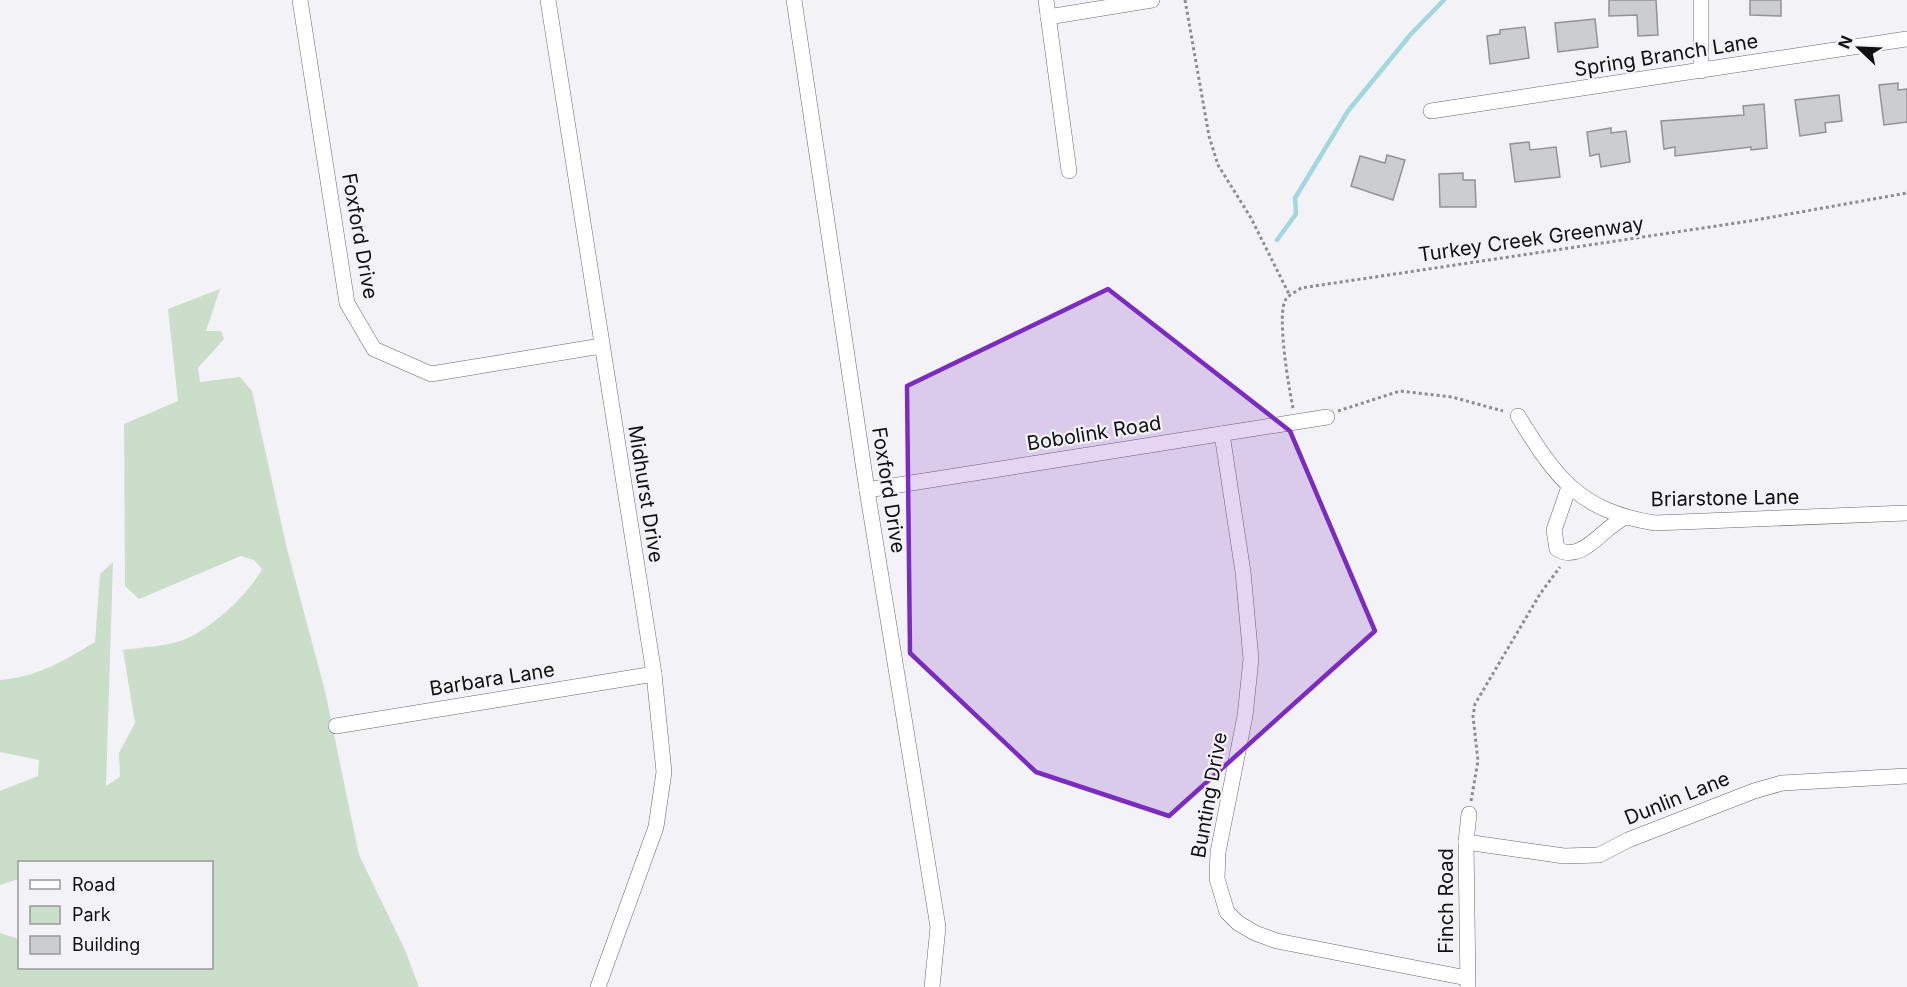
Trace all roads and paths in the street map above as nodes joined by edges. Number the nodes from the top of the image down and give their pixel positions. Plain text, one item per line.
1 (300, 0) edge
2 (548, 0) edge
3 (794, 0) edge
4 (1046, 0) edge
5 (1152, 0) edge
6 (1185, 0) edge
7 (1701, 0) edge
8 (1048, 17) junction
9 (1907, 39) edge
10 (1701, 71) junction
11 (1431, 111) dead end
12 (1069, 171) dead end
13 (1907, 193) edge
14 (1290, 296) junction
15 (601, 346) junction
16 (1518, 416) joint
17 (1327, 417) joint
18 (1295, 422) junction
19 (1222, 434) junction
20 (1569, 487) junction
21 (867, 490) junction
22 (1907, 513) edge
23 (1624, 518) junction
24 (1566, 554) junction
25 (654, 674) junction
26 (336, 726) dead end
27 (1907, 776) edge
28 (1469, 814) joint
29 (1466, 842) junction
30 (1468, 982) edge
31 (598, 987) edge
32 (932, 987) edge

1 - 15 street, Foxford Drive
2 - 15 street, Midhurst Drive
3 - 21 street, Foxford Drive
4 - 8 street
5 - 8 street
6 - 14 path
7 - 10 street
8 - 12 street
9 - 10 street, Spring Branch Lane
10 - 11 street, Spring Branch Lane
13 - 14 path, Turkey Creek Greenway
14 - 18 path
15 - 25 street, Midhurst Drive
16 - 17 path
16 - 20 street, Briarstone Lane
17 - 18 street, Bobolink Road
18 - 19 street, Bobolink Road
19 - 21 street, Bobolink Road
19 - 30 street, Bunting Drive
20 - 23 street, Briarstone Lane
20 - 24 street
21 - 32 street, Foxford Drive
22 - 23 street, Briarstone Lane
23 - 24 street
24 - 28 path
25 - 26 street, Barbara Lane
25 - 31 street, Midhurst Drive
27 - 29 street, Dunlin Lane
28 - 29 street, Finch Road
29 - 30 street, Finch Road

